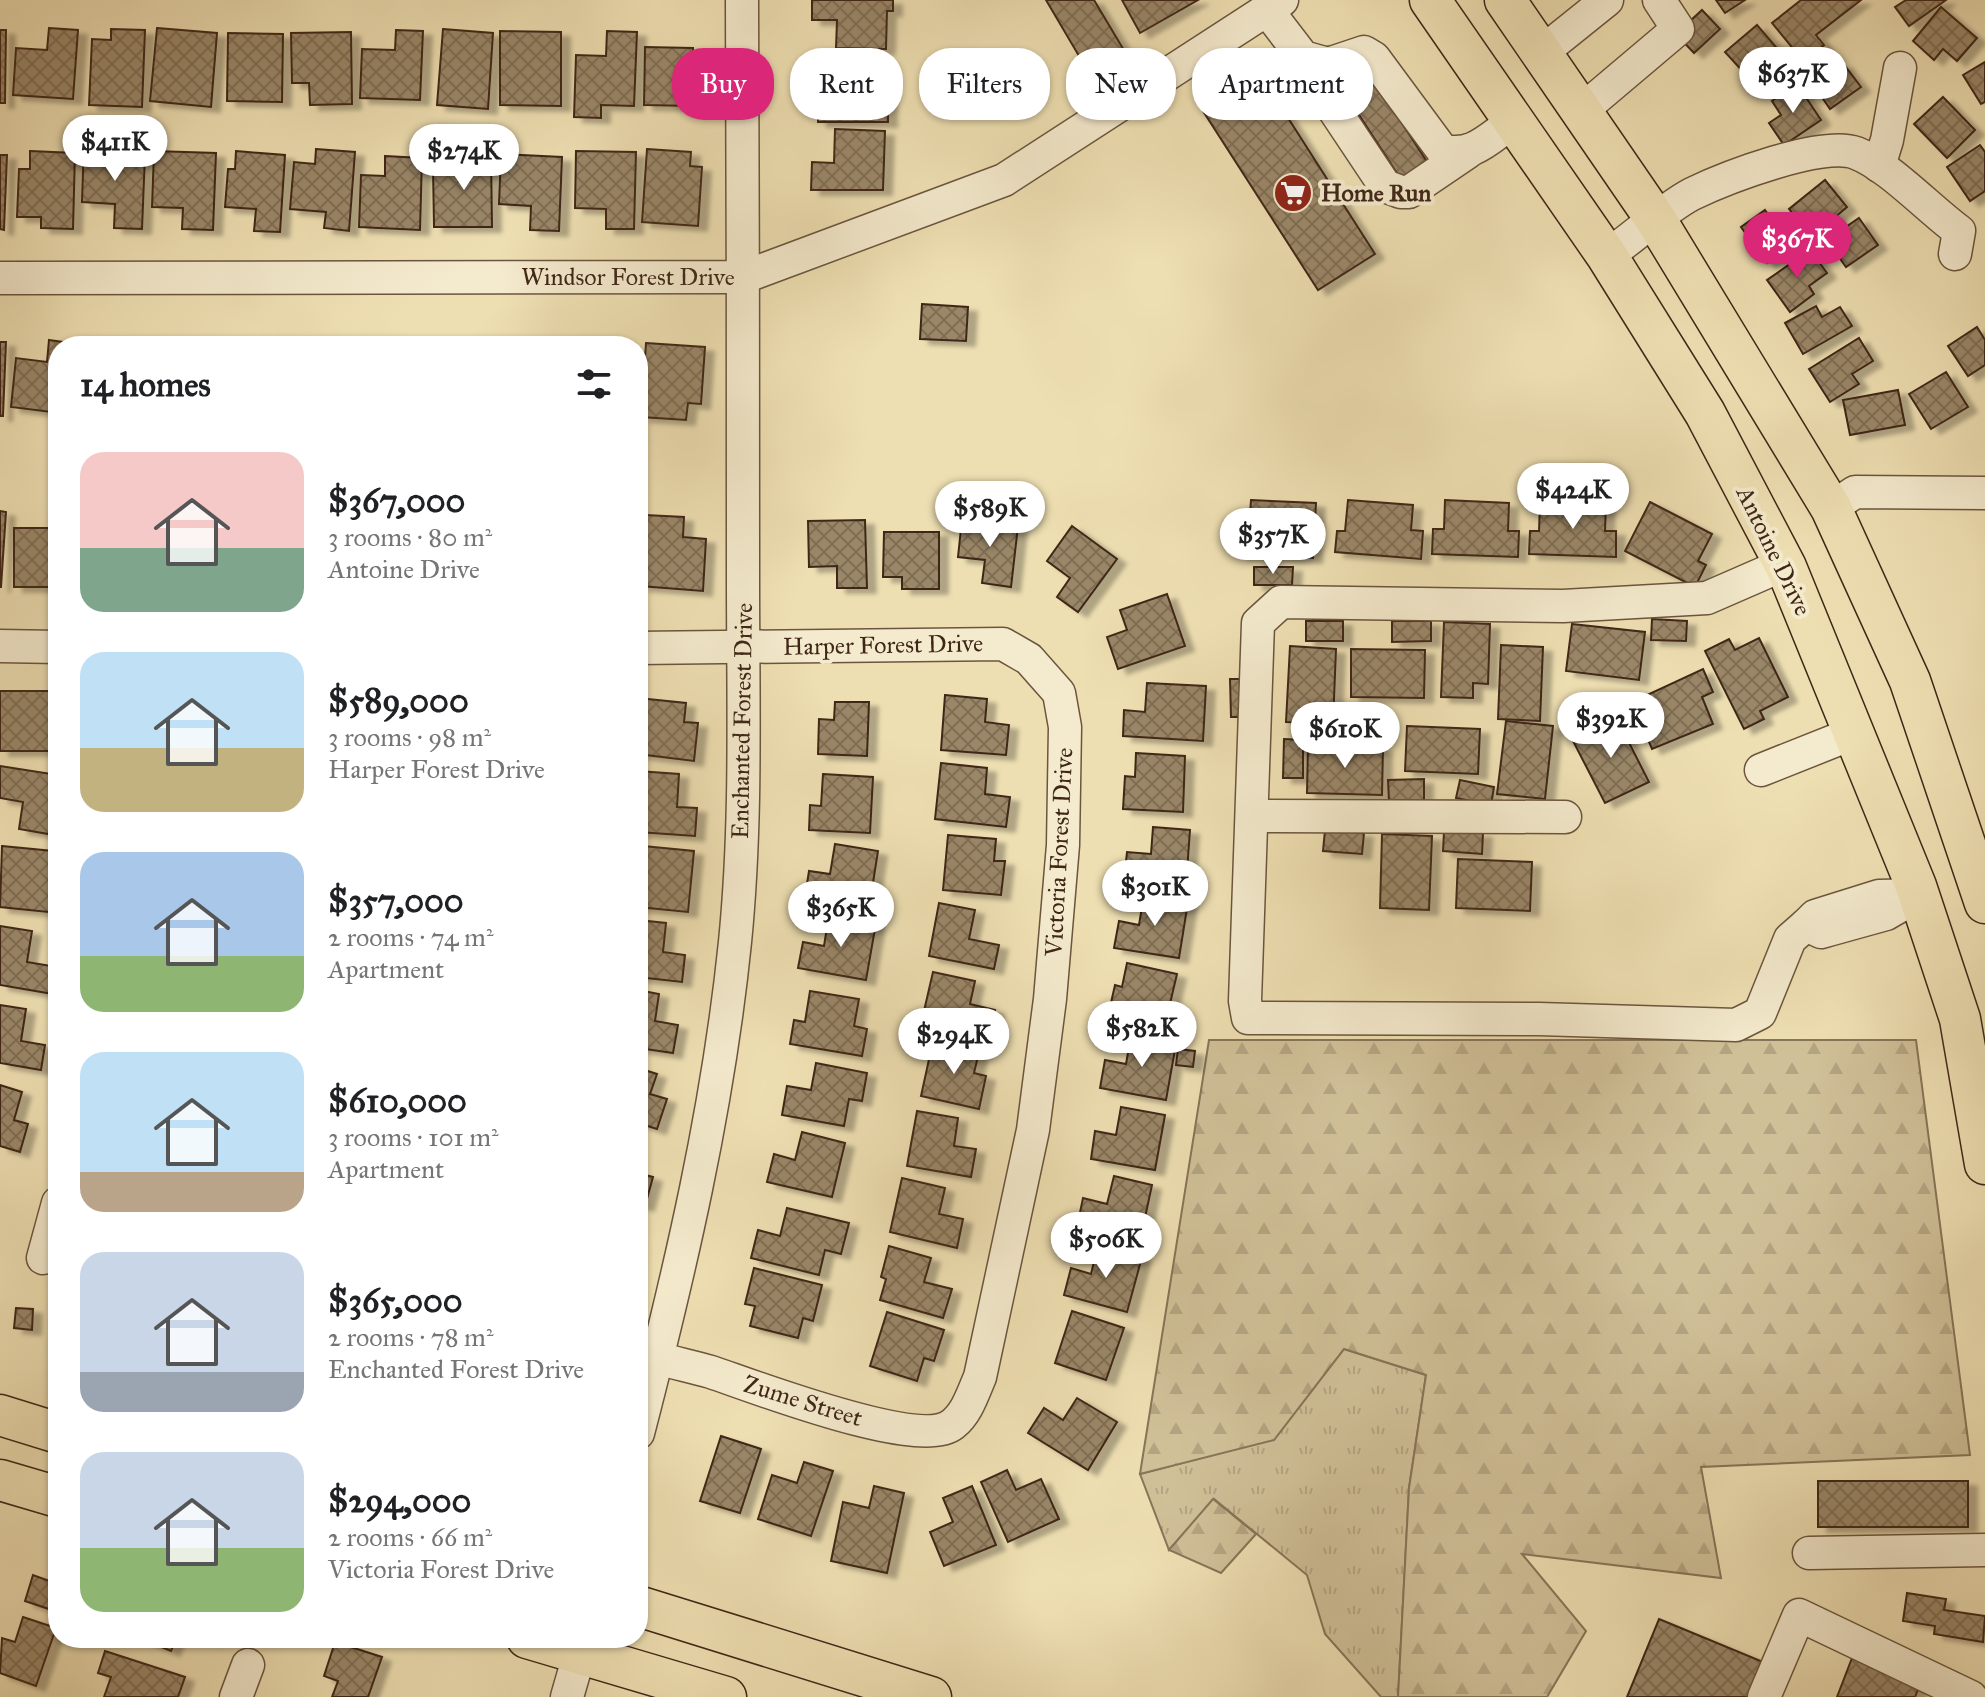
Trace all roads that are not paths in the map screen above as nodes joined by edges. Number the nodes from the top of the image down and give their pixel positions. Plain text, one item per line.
1 (742, 0) edge
2 (1430, 0) edge
3 (1505, 0) edge
4 (1607, 0) edge
5 (1659, 0) edge
6 (1273, 4) edge
7 (1298, 48) edge
8 (1541, 53) junction
9 (1373, 57) edge
10 (1900, 68) dead end
11 (1581, 111) junction
12 (1341, 120) edge
13 (1514, 121) junction
14 (1468, 152) junction
15 (1879, 166) junction
16 (1656, 220) junction
17 (1955, 254) dead end
18 (1607, 256) junction
19 (744, 277) junction
20 (0, 278) edge
21 (1985, 493) edge
22 (1838, 525) junction
23 (1785, 564) junction
24 (0, 646) edge
25 (48, 647) edge
26 (743, 647) junction
27 (648, 648) edge
28 (1029, 659) joint
29 (1854, 733) junction
30 (1761, 770) dead end
31 (1252, 816) junction
32 (1565, 817) dead end
33 (1919, 895) junction
34 (1985, 903) edge
35 (1973, 1016) edge
36 (1985, 1164) edge
37 (48, 1240) edge
38 (43, 1258) dead end
39 (657, 1358) junction
40 (648, 1394) edge
41 (0, 1415) edge
42 (951, 1426) joint
43 (48, 1430) edge
44 (0, 1480) edge
45 (48, 1494) edge
46 (1985, 1550) edge
47 (1809, 1553) dead end
48 (648, 1609) edge
49 (581, 1648) edge
50 (588, 1648) edge
51 (248, 1665) dead end
52 (236, 1697) edge
53 (567, 1697) edge
54 (726, 1697) edge
55 (931, 1697) edge
56 (1764, 1697) edge
57 (1971, 1697) edge

1 - 19 street, Enchanted Forest Drive
2 - 13 main road, Antoine Drive
3 - 8 main road
4 - 8 street
5 - 11 street
6 - 7 street
6 - 19 street, Windsor Forest Drive
8 - 11 main road
9 - 14 street
10 - 15 street
11 - 16 main road
12 - 14 street
13 - 14 street
13 - 18 main road, Antoine Drive
15 - 16 street
15 - 17 street
16 - 18 street
16 - 22 main road
18 - 23 main road, Antoine Drive
19 - 20 street, Windsor Forest Drive
19 - 26 street, Enchanted Forest Drive
21 - 22 street
22 - 23 main road
22 - 34 main road
23 - 29 main road, Antoine Drive
23 - 31 street
24 - 25 street
26 - 27 street, Harper Forest Drive
26 - 28 street, Harper Forest Drive
26 - 39 street, Enchanted Forest Drive
28 - 42 street, Victoria Forest Drive
29 - 30 street
29 - 33 main road, Antoine Drive
31 - 32 street
31 - 33 street
33 - 35 main road, Antoine Drive
35 - 36 main road, Antoine Drive
37 - 38 street
39 - 40 street, Enchanted Forest Drive
39 - 42 street, Zume Street
41 - 43 main road
44 - 45 main road
46 - 47 street
48 - 55 main road
49 - 53 street
50 - 54 main road
51 - 52 street
56 - 57 street

